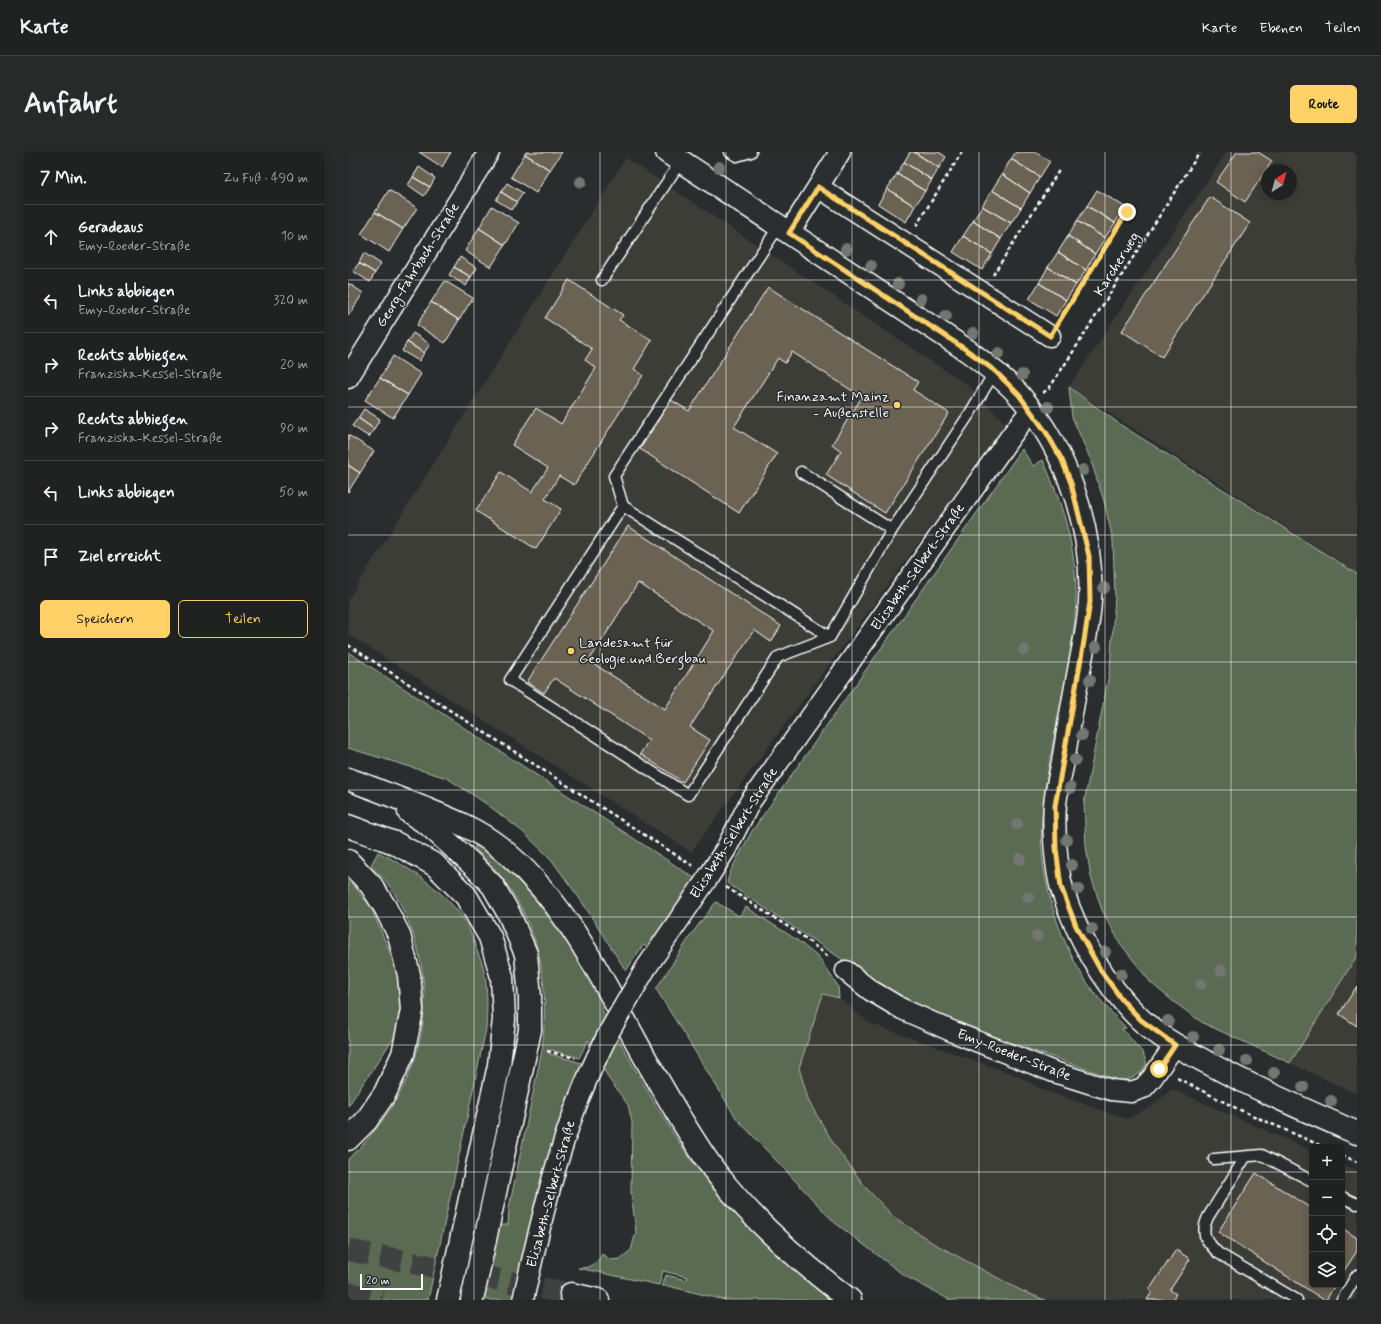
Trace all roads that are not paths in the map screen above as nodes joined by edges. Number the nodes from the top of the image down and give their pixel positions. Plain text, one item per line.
1 (489, 152) edge
2 (730, 152) edge
3 (751, 152) edge
4 (840, 152) edge
5 (674, 156) edge
6 (818, 187) junction
7 (784, 229) junction
8 (602, 280) dead end
9 (1050, 336) road end
10 (995, 371) junction
11 (348, 378) edge
12 (1031, 410) junction
13 (801, 472) dead end
14 (623, 506) junction
15 (892, 530) junction
16 (830, 637) junction
17 (348, 779) edge
18 (374, 789) junction
19 (348, 826) edge
20 (348, 862) edge
21 (846, 971) road end
22 (1175, 1045) junction
23 (1357, 1133) edge
24 (348, 1139) edge
25 (1246, 1156) junction
26 (1214, 1159) dead end
27 (1310, 1180) edge
28 (1345, 1198) edge
29 (1357, 1204) edge
30 (1357, 1275) edge
31 (571, 1294) tunnel mouth
32 (448, 1300) edge
33 (472, 1300) edge
34 (523, 1300) edge
35 (598, 1300) edge
36 (850, 1300) edge
37 (1297, 1300) edge
38 (1342, 1300) edge

1 - 11 street, Georg-Fahrbach-Straße
2 - 3 lane
4 - 6 street
5 - 7 main road
5 - 8 lane
6 - 7 street
6 - 9 street
7 - 10 main road
7 - 14 lane
10 - 12 main road
10 - 15 lane
12 - 22 main road
12 - 34 street, Elisabeth-Selbert-Straße, bridge
13 - 15 lane
14 - 16 lane
14 - 16 lane
15 - 16 lane
17 - 18 main road
18 - 33 main road
18 - 36 main road
19 - 32 main road
20 - 24 main road
21 - 22 street, Emy-Roeder-Straße
22 - 23 main road
25 - 26 lane
25 - 27 lane
25 - 37 lane
28 - 29 lane
30 - 38 lane
31 - 35 main road

